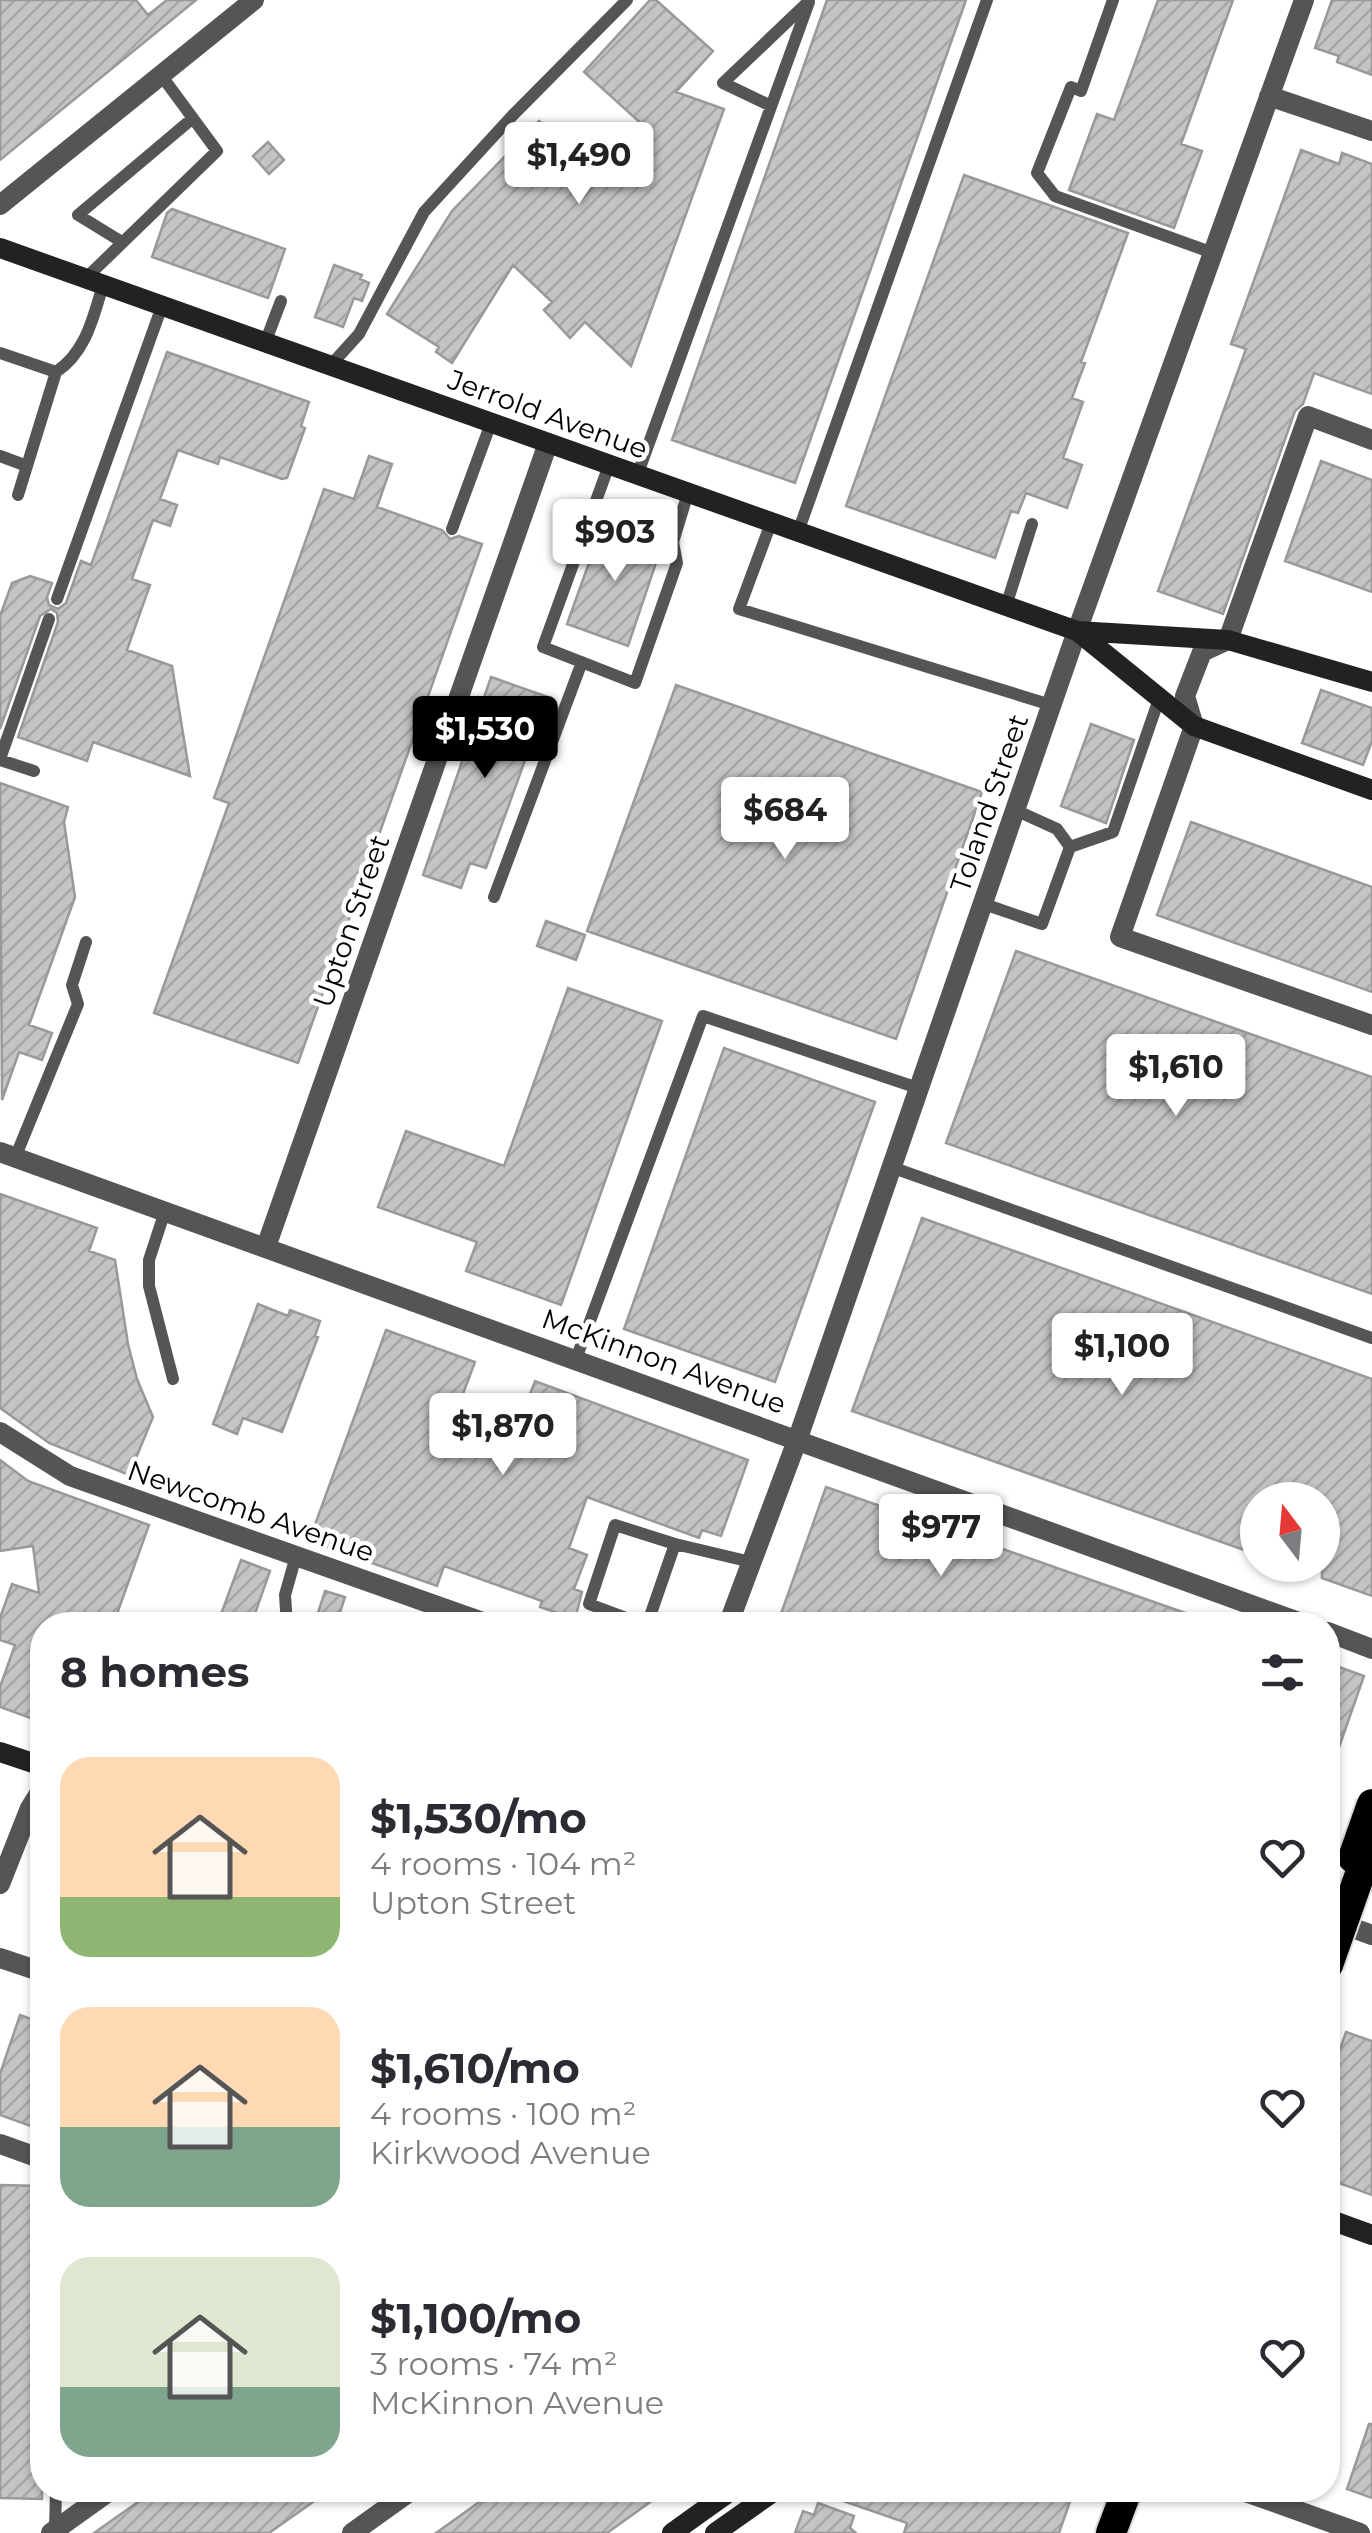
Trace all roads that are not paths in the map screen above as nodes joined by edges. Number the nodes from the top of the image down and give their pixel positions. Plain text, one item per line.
1 (254, 0) edge
2 (626, 0) edge
3 (987, 0) edge
4 (1113, 0) edge
5 (1304, 0) edge
6 (161, 75) junction
7 (1270, 96) junction
8 (771, 106) junction
9 (192, 118) junction
10 (1372, 132) edge
11 (0, 205) edge
12 (122, 242) junction
13 (0, 248) edge
14 (1213, 253) junction
15 (94, 282) junction
16 (280, 301) dead end
17 (162, 306) junction
18 (264, 343) junction
19 (0, 353) edge
20 (330, 366) junction
21 (56, 372) junction
22 (491, 423) junction
23 (1372, 440) edge
24 (548, 444) junction
25 (0, 456) edge
26 (27, 466) junction
27 (609, 466) junction
28 (638, 476) junction
29 (688, 493) junction
30 (18, 495) dead end
31 (771, 522) junction
32 (1032, 524) dead end
33 (452, 529) dead end
34 (798, 532) junction
35 (57, 599) dead end
36 (1006, 606) junction
37 (49, 619) dead end
38 (1077, 631) junction
39 (1228, 640) junction
40 (582, 662) junction
41 (1372, 682) edge
42 (1160, 696) junction
43 (1051, 705) junction
44 (1194, 726) junction
45 (0, 760) edge
46 (34, 771) dead end
47 (1372, 790) edge
48 (1015, 810) junction
49 (1070, 848) junction
50 (494, 897) dead end
51 (984, 904) junction
52 (86, 942) dead end
53 (1372, 1025) edge
54 (918, 1088) junction
55 (8, 1155) edge
56 (892, 1166) junction
57 (165, 1211) junction
58 (266, 1247) junction
59 (1372, 1338) edge
60 (576, 1358) junction
61 (173, 1379) dead end
62 (0, 1432) edge
63 (798, 1438) junction
64 (675, 1544) junction
65 (296, 1556) junction
66 (752, 1562) junction
67 (286, 1612) edge
68 (454, 1612) edge
69 (611, 1612) edge
70 (651, 1612) edge
71 (733, 1612) edge
72 (1272, 1612) edge
73 (1340, 1637) edge
74 (1372, 1649) edge
75 (0, 1752) edge
76 (30, 1762) edge
77 (1372, 1804) edge
78 (30, 1808) edge
79 (1372, 1840) edge
80 (0, 1884) edge
81 (1340, 1891) edge
82 (1340, 1927) edge
83 (1340, 1931) edge
84 (1372, 1935) edge
85 (0, 1958) edge
86 (30, 1968) edge
87 (0, 2144) edge
88 (30, 2155) edge
89 (1340, 2224) edge
90 (1372, 2236) edge
91 (55, 2502) edge
92 (94, 2502) edge
93 (395, 2502) edge
94 (715, 2502) edge
95 (759, 2502) edge
96 (1124, 2502) edge
97 (1136, 2502) edge
98 (1273, 2502) edge
99 (53, 2532) edge
100 (352, 2533) edge
101 (672, 2533) edge
102 (715, 2533) edge
103 (1112, 2533) edge
104 (1125, 2533) edge
105 (1360, 2533) edge

1 - 6 street
2 - 20 lane
3 - 34 lane
4 - 14 lane
5 - 7 street, Toland Street
6 - 9 lane
6 - 11 street
7 - 10 street
7 - 14 street, Toland Street
8 - 8 lane
8 - 28 lane
9 - 12 lane
9 - 12 lane
12 - 15 lane
13 - 15 street, Jerrold Avenue
14 - 38 street, Toland Street
15 - 17 street, Jerrold Avenue
15 - 21 lane
16 - 18 lane
17 - 18 street, Jerrold Avenue
17 - 35 lane
18 - 20 street, Jerrold Avenue
19 - 21 lane
20 - 22 street, Jerrold Avenue
21 - 26 lane
22 - 24 street, Jerrold Avenue
22 - 33 lane
23 - 39 street
24 - 27 street, Jerrold Avenue
24 - 58 street, Upton Street
25 - 26 lane
26 - 30 lane
27 - 28 street, Jerrold Avenue
27 - 40 lane
28 - 29 street, Jerrold Avenue
29 - 31 street, Jerrold Avenue
29 - 40 lane
31 - 34 street, Jerrold Avenue
31 - 43 lane
32 - 36 lane
34 - 36 street, Jerrold Avenue
36 - 38 street, Jerrold Avenue
37 - 45 lane
38 - 39 street, Jerrold Avenue
38 - 42 street, Jerrold Avenue
38 - 43 street, Toland Street
39 - 41 street, Jerrold Avenue
39 - 44 street
40 - 50 lane
42 - 44 street, Jerrold Avenue
42 - 49 lane
43 - 48 street, Toland Street
44 - 47 street, Jerrold Avenue
44 - 53 street
45 - 46 lane
48 - 49 lane
48 - 51 street, Toland Street
49 - 51 lane
51 - 54 street, Toland Street
52 - 55 lane
54 - 56 street, Toland Street
54 - 60 lane
55 - 57 street, McKinnon Avenue
56 - 59 lane
56 - 63 street, Toland Street
57 - 58 street, McKinnon Avenue
57 - 61 lane
58 - 60 street, McKinnon Avenue
60 - 63 street, McKinnon Avenue
62 - 65 street, Newcomb Avenue
63 - 66 street, Toland Street
63 - 72 street, McKinnon Avenue
64 - 66 lane
64 - 69 lane
64 - 70 lane
65 - 67 lane
65 - 68 street, Newcomb Avenue
66 - 71 street, Toland Street
73 - 74 street
75 - 76 street
77 - 81 highway, bridge
78 - 80 street
79 - 83 highway, bridge
82 - 84 street
85 - 86 street
87 - 88 street
89 - 90 street
91 - 99 lane
92 - 99 street
93 - 100 street
94 - 101 street
95 - 102 street
96 - 103 highway
97 - 104 highway
98 - 105 street

